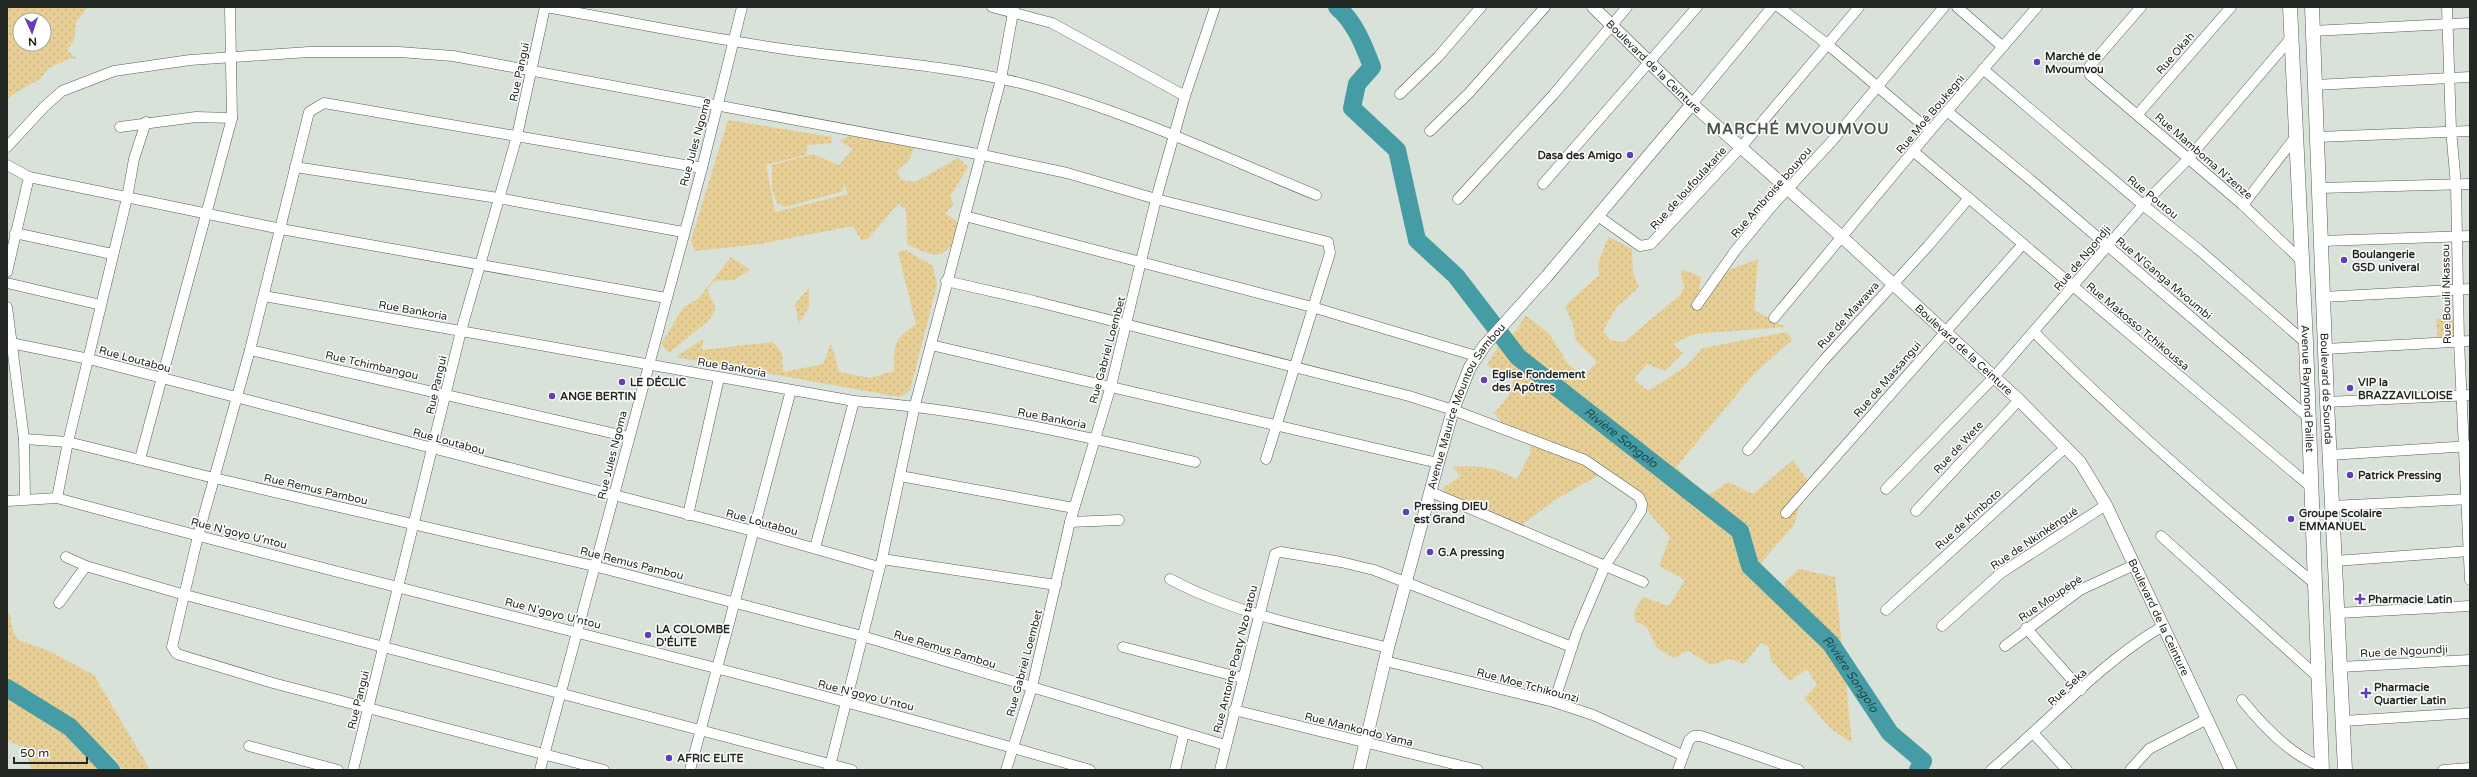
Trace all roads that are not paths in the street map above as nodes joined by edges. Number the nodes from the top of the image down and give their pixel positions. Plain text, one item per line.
1 (230, 7) edge
2 (545, 7) edge
3 (742, 7) edge
4 (992, 7) edge
5 (1215, 7) edge
6 (1481, 7) edge
7 (1545, 7) edge
8 (1593, 7) edge
9 (1627, 7) edge
10 (1697, 7) edge
11 (1772, 7) edge
12 (1779, 7) edge
13 (1859, 7) edge
14 (1944, 7) edge
15 (1957, 7) edge
16 (2037, 7) edge
17 (2141, 7) edge
18 (2231, 7) edge
19 (2290, 7) edge
20 (2312, 7) edge
21 (2447, 7) edge
22 (1013, 9) edge
23 (2470, 23) edge
24 (1613, 24) junction
25 (2448, 24) junction
26 (2312, 31) junction
27 (2292, 38) junction
28 (733, 41) junction
29 (1827, 44) junction
30 (2003, 47) junction
31 (230, 58) junction
32 (1650, 60) junction
33 (1983, 69) junction
34 (532, 70) junction
35 (2470, 77) edge
36 (2449, 78) junction
37 (1001, 79) junction
38 (2315, 85) junction
39 (1877, 86) junction
40 (1400, 94) dead end
41 (1185, 96) junction
42 (718, 104) junction
43 (1692, 104) junction
44 (1947, 111) junction
45 (2138, 114) junction
46 (232, 118) junction
47 (146, 122) junction
48 (120, 127) dead end
49 (2451, 130) junction
50 (1430, 131) dead end
51 (1930, 131) junction
52 (2470, 131) edge
53 (2297, 135) junction
54 (517, 136) junction
55 (1174, 136) junction
56 (2317, 137) junction
57 (1742, 146) junction
58 (7, 147) edge
59 (1913, 151) junction
60 (982, 155) junction
61 (2188, 159) junction
62 (7, 165) edge
63 (295, 167) junction
64 (702, 168) junction
65 (29, 176) junction
66 (1543, 184) dead end
67 (2470, 184) edge
68 (2456, 185) junction
69 (2319, 188) junction
70 (1789, 190) junction
71 (1316, 195) dead end
72 (127, 198) junction
73 (498, 198) junction
74 (1969, 198) junction
75 (1156, 199) junction
76 (1458, 199) dead end
77 (2143, 205) junction
78 (2243, 205) junction
79 (206, 214) junction
80 (965, 216) junction
81 (1598, 216) junction
82 (281, 228) junction
83 (683, 232) junction
84 (15, 233) junction
85 (2457, 236) junction
86 (2470, 236) edge
87 (1842, 237) junction
88 (2321, 241) junction
89 (2023, 244) junction
90 (2107, 247) junction
91 (112, 254) junction
92 (2303, 262) junction
93 (480, 264) junction
94 (1141, 264) junction
95 (7, 272) edge
96 (946, 281) junction
97 (7, 283) edge
98 (1892, 285) junction
99 (2074, 288) junction
100 (2457, 289) junction
101 (2470, 289) edge
102 (264, 296) junction
103 (2323, 297) junction
104 (666, 298) junction
105 (101, 305) junction
106 (1697, 306) dead end
107 (7, 307) edge
108 (1312, 308) junction
109 (1774, 318) dead end
110 (1126, 325) junction
111 (461, 331) junction
112 (2034, 332) junction
113 (1944, 333) junction
114 (2458, 341) junction
115 (2470, 341) edge
116 (11, 343) junction
117 (2306, 343) junction
118 (931, 344) junction
119 (2325, 349) junction
120 (250, 350) junction
121 (1476, 356) junction
122 (89, 359) junction
123 (648, 364) junction
124 (1294, 368) junction
125 (719, 378) junction
126 (1994, 378) junction
127 (161, 379) junction
128 (1111, 386) junction
129 (790, 390) junction
130 (446, 394) junction
131 (2466, 395) edge
132 (236, 399) junction
133 (2019, 400) junction
134 (854, 401) junction
135 (2327, 402) junction
136 (915, 405) junction
137 (1453, 410) junction
138 (2309, 418) junction
139 (1277, 424) junction
140 (629, 437) junction
141 (24, 439) junction
142 (1095, 439) junction
143 (68, 442) junction
144 (2467, 446) edge
145 (2066, 447) junction
146 (433, 450) junction
147 (1748, 450) dead end
148 (2330, 455) junction
149 (140, 459) junction
150 (1266, 459) dead end
151 (1195, 462) dead end
152 (1438, 463) junction
153 (900, 476) junction
154 (214, 478) junction
155 (2311, 487) junction
156 (1886, 489) dead end
157 (1430, 492) junction
158 (614, 497) junction
159 (25, 498) junction
160 (57, 498) junction
161 (2468, 499) edge
162 (7, 501) edge
163 (2106, 505) junction
164 (2332, 506) junction
165 (1074, 508) junction
166 (1916, 511) dead end
167 (1786, 513) dead end
168 (688, 515) junction
169 (1119, 520) dead end
170 (1070, 522) junction
171 (415, 524) junction
172 (753, 531) junction
173 (198, 536) junction
174 (2161, 536) dead end
175 (815, 548) junction
176 (2469, 551) edge
177 (66, 557) dead end
178 (2334, 561) junction
179 (880, 563) junction
180 (2134, 565) junction
181 (86, 566) junction
182 (594, 566) junction
183 (1605, 566) junction
184 (1170, 579) dead end
185 (2470, 580) edge
186 (1643, 582) dead end
187 (2314, 583) junction
188 (1406, 584) junction
189 (1056, 585) junction
190 (399, 586) junction
191 (184, 595) junction
192 (734, 602) junction
193 (59, 603) dead end
194 (2470, 606) edge
195 (1886, 610) dead end
196 (1259, 613) junction
197 (2338, 613) junction
198 (1942, 626) dead end
199 (2163, 626) junction
200 (2026, 628) junction
201 (577, 631) junction
202 (862, 636) junction
203 (383, 646) junction
204 (2005, 646) dead end
205 (1123, 647) dead end
206 (1572, 647) junction
207 (1388, 648) junction
208 (2470, 660) edge
209 (1385, 661) junction
210 (2340, 667) junction
211 (718, 668) junction
212 (1242, 678) junction
213 (2319, 678) junction
214 (1032, 687) junction
215 (2081, 690) junction
216 (560, 692) junction
217 (2242, 700) dead end
218 (847, 701) junction
219 (1554, 702) junction
220 (368, 708) junction
221 (1234, 710) junction
222 (2470, 713) edge
223 (2207, 719) junction
224 (2343, 721) junction
225 (701, 730) junction
226 (1184, 733) junction
227 (2034, 734) junction
228 (1366, 744) junction
229 (1225, 745) junction
230 (249, 746) dead end
231 (1012, 747) junction
232 (544, 755) junction
233 (1682, 755) junction
234 (830, 767) edge
235 (2470, 768) edge
236 (2322, 769) edge
237 (338, 770) edge
238 (353, 770) edge
239 (540, 770) edge
240 (604, 770) edge
241 (690, 770) edge
242 (852, 770) edge
243 (1006, 770) edge
244 (1090, 770) edge
245 (1175, 770) edge
246 (1220, 770) edge
247 (1359, 770) edge
248 (1478, 770) edge
249 (1678, 770) edge
250 (1799, 770) edge
251 (1991, 770) edge
252 (2067, 770) edge
253 (2130, 770) edge
254 (2231, 770) edge
255 (2346, 770) edge
256 (2443, 770) edge

1 - 31 street
2 - 28 street
2 - 34 street, Rue Pangui
3 - 28 street, Rue Jules Ngoma
4 - 22 street
5 - 41 street, Rue Gabriel Loembet
6 - 40 street
7 - 50 street
8 - 24 street, Boulevard de la Ceinture
9 - 24 street
10 - 32 street
11 - 43 street
12 - 29 street
13 - 29 street, Rue de loufoulakarie
14 - 39 street, Rue Ambroise bouyou
15 - 30 street
16 - 30 street, Rue Moê Boukegni
17 - 45 street, Rue Mamboma N'zenze
18 - 45 street, Rue Okah
19 - 27 main road, Avenue Raymond Paillet
20 - 26 main road, Boulevard de Sounda
21 - 25 street, Rue Bouili Nkassou
22 - 37 street
22 - 41 street
23 - 25 street
24 - 32 street, Boulevard de la Ceinture
24 - 76 street
25 - 26 street
25 - 36 street, Rue Bouili Nkassou
26 - 38 main road, Boulevard de Sounda
27 - 53 main road, Avenue Raymond Paillet
27 - 61 street, Rue de Ngondji
28 - 37 street
28 - 42 street, Rue Jules Ngoma
29 - 39 street
29 - 57 street, Rue de loufoulakarie
30 - 33 street, Rue Moê Boukegni
31 - 34 street
31 - 46 street
31 - 58 street
32 - 43 street, Boulevard de la Ceinture
32 - 66 street
33 - 44 street, Rue Moê Boukegni
33 - 77 street, Rue Poutou
34 - 42 street
34 - 54 street, Rue Pangui
35 - 36 street
36 - 38 street
36 - 49 street, Rue Bouili Nkassou
37 - 55 street
37 - 60 street
38 - 56 main road, Boulevard de Sounda
39 - 51 street
39 - 70 street, Rue Ambroise bouyou
41 - 55 street, Rue Gabriel Loembet
42 - 60 street
42 - 64 street, Rue Jules Ngoma
43 - 57 street, Boulevard de la Ceinture
43 - 81 street, Avenue Maurice Mountou Sambou
44 - 51 street, Rue Moê Boukegni
44 - 90 street, Rue N'Ganga Mvoumbi
45 - 61 street, Rue Mamboma N'zenze
46 - 47 street
46 - 79 street
47 - 48 street
47 - 72 street
49 - 52 street
49 - 56 street
49 - 68 street, Rue Bouili Nkassou
51 - 59 street, Rue Moê Boukegni
53 - 78 street
53 - 92 main road, Avenue Raymond Paillet
54 - 63 street
54 - 64 street
54 - 73 street, Rue Pangui
55 - 71 street
55 - 75 street, Rue Gabriel Loembet
56 - 69 main road, Boulevard de Sounda
57 - 70 street, Boulevard de la Ceinture
57 - 81 street, Rue de loufoulakarie
59 - 74 street, Rue Makosso Tchikoussa
59 - 87 street, Rue Moê Boukegni
60 - 75 street
60 - 80 street
61 - 77 street, Rue de Ngondji
61 - 78 street, Rue Mamboma N'zenze
62 - 65 street
63 - 73 street
63 - 82 street
64 - 83 street, Rue Jules Ngoma
65 - 72 street
65 - 84 street
67 - 68 street
68 - 69 street
68 - 85 street, Rue Bouili Nkassou
69 - 88 main road, Boulevard de Sounda
70 - 87 street, Boulevard de la Ceinture
70 - 106 street, Rue Ambroise bouyou
72 - 79 street
72 - 91 street
73 - 83 street
73 - 93 street, Rue Pangui
74 - 89 street, Rue Makosso Tchikoussa
74 - 98 street, Rue de Mawawa
75 - 94 street, Rue Gabriel Loembet
75 - 108 street
77 - 90 street, Rue de Ngondji
77 - 117 street, Rue Poutou
78 - 92 street, Rue Mamboma N'zenze
79 - 82 street
79 - 127 street
80 - 94 street
80 - 96 street
81 - 121 street, Avenue Maurice Mountou Sambou
82 - 93 street
82 - 102 street
83 - 104 street, Rue Jules Ngoma
84 - 91 street
84 - 95 street
85 - 86 street
85 - 88 street
85 - 100 street, Rue Bouili Nkassou
87 - 98 street, Boulevard de la Ceinture
87 - 109 street, Rue Moê Boukegni
88 - 103 main road, Boulevard de Sounda
89 - 99 street, Rue Makosso Tchikoussa
89 - 113 street, Rue de Massangui
90 - 99 street, Rue de Ngondji
90 - 138 street, Rue N'Ganga Mvoumbi
91 - 105 street
92 - 117 main road, Avenue Raymond Paillet
93 - 104 street
93 - 111 street, Rue Pangui
94 - 108 street
94 - 110 street, Rue Gabriel Loembet
96 - 110 street
96 - 118 street
97 - 105 street
98 - 113 street, Boulevard de la Ceinture
98 - 147 street, Rue de Mawawa
99 - 112 street, Rue de Ngondji
99 - 155 street, Rue Makosso Tchikoussa
100 - 101 street
100 - 103 street
100 - 114 street, Rue Bouili Nkassou
102 - 111 street, Rue Bankoria
102 - 120 street
103 - 119 main road, Boulevard de Sounda
104 - 123 street, Rue Jules Ngoma
105 - 122 street
107 - 116 street
108 - 121 street
108 - 124 street
110 - 124 street
110 - 128 street, Rue Gabriel Loembet
111 - 123 street, Rue Bankoria
111 - 130 street, Rue Pangui
112 - 126 street, Rue de Ngondji
112 - 187 street
113 - 126 street, Boulevard de la Ceinture
113 - 167 street, Rue de Massangui
114 - 115 street
114 - 119 street
114 - 131 street, Rue Bouili Nkassou
116 - 122 street, Rue Loutabou
116 - 141 street
117 - 138 main road, Avenue Raymond Paillet
118 - 128 street
118 - 136 street
119 - 135 main road, Boulevard de Sounda
120 - 130 street, Rue Tchimbangou
120 - 132 street
121 - 137 street, Avenue Maurice Mountou Sambou
122 - 127 street, Rue Loutabou
122 - 143 street
123 - 125 street, Rue Bankoria
123 - 140 street, Rue Jules Ngoma
124 - 137 street
124 - 139 street
125 - 129 street, Rue Bankoria
125 - 168 street
126 - 133 street, Boulevard de la Ceinture
126 - 156 street, Rue de Ngondji
127 - 132 street, Rue Loutabou
127 - 149 street
128 - 139 street
128 - 142 street, Rue Gabriel Loembet
129 - 134 street, Rue Bankoria
129 - 172 street
130 - 140 street, Rue Tchimbangou
130 - 146 street, Rue Pangui
131 - 135 street
131 - 144 street, Rue Bouili Nkassou
132 - 146 street, Rue Loutabou
132 - 154 street
133 - 145 street, Boulevard de la Ceinture
133 - 166 street, Rue de Wete
134 - 136 street, Rue Bankoria
134 - 175 street
135 - 148 main road, Boulevard de Sounda
136 - 142 street, Rue Bankoria
136 - 153 street
137 - 152 street, Avenue Maurice Mountou Sambou
137 - 183 street
138 - 155 main road, Avenue Raymond Paillet
139 - 150 street
139 - 152 street
140 - 158 street, Rue Jules Ngoma
141 - 143 street, Rue Remus Pambou
141 - 159 street
142 - 151 street, Rue Bankoria
142 - 165 street, Rue Gabriel Loembet
143 - 149 street, Rue Remus Pambou
143 - 160 street
144 - 148 street
144 - 161 street, Rue Bouili Nkassou
145 - 163 street, Boulevard de la Ceinture
145 - 195 street, Rue de Kimboto
146 - 158 street, Rue Loutabou
146 - 171 street, Rue Pangui
148 - 164 main road, Boulevard de Sounda
149 - 154 street, Rue Remus Pambou
152 - 157 street, Avenue Maurice Mountou Sambou
153 - 165 street
153 - 179 street
154 - 171 street, Rue Remus Pambou
154 - 173 street
155 - 187 main road, Avenue Raymond Paillet
157 - 183 street
157 - 188 street, Avenue Maurice Mountou Sambou
158 - 168 street, Rue Loutabou
158 - 182 street, Rue Jules Ngoma
159 - 160 street, Rue N'goyo U'ntou
159 - 162 street, Rue N'goyo U'ntou
160 - 173 street, Rue N'goyo U'ntou
161 - 164 street
161 - 176 street, Rue Bouili Nkassou
163 - 180 street, Boulevard de la Ceinture
163 - 198 street, Rue de Nkinkéngué
164 - 178 main road, Boulevard de Sounda
165 - 170 street, Rue Gabriel Loembet
168 - 172 street, Rue Loutabou
169 - 170 street
170 - 189 street, Rue Gabriel Loembet
171 - 182 street, Rue Remus Pambou
171 - 190 street, Rue Pangui
172 - 175 street, Rue Loutabou
172 - 192 street
173 - 190 street, Rue N'goyo U'ntou
173 - 191 street
174 - 213 street
175 - 179 street, Rue Loutabou
176 - 178 street
176 - 185 street, Rue Bouili Nkassou
177 - 181 street
178 - 197 main road, Boulevard de Sounda
179 - 189 street, Rue Loutabou
179 - 202 street
180 - 199 street, Boulevard de la Ceinture
180 - 200 street, Rue Moupépé
181 - 191 street
181 - 193 street
182 - 192 street, Rue Remus Pambou
182 - 201 street, Rue Jules Ngoma
183 - 186 street
183 - 206 street
184 - 196 street
187 - 213 main road, Avenue Raymond Paillet
188 - 196 street, Rue Antoine Poaty Nzo tatou
188 - 206 street
188 - 207 street, Avenue Maurice Mountou Sambou
189 - 214 street, Rue Gabriel Loembet
190 - 201 street, Rue N'goyo U'ntou
190 - 203 street, Rue Pangui
191 - 203 street
191 - 220 street
192 - 202 street, Rue Remus Pambou
192 - 211 street
194 - 197 street
196 - 207 street
196 - 212 street, Rue Antoine Poaty Nzo tatou
197 - 210 main road, Boulevard de Sounda
199 - 215 street, Rue Seka
199 - 223 street, Boulevard de la Ceinture
200 - 204 street, Rue Moupépé
200 - 215 street
201 - 211 street, Rue N'goyo U'ntou
201 - 216 street, Rue Jules Ngoma
202 - 214 street, Rue Remus Pambou
202 - 218 street
203 - 216 street
203 - 220 street, Rue Pangui
205 - 212 street
206 - 219 street
207 - 209 street, Avenue Maurice Mountou Sambou
208 - 210 street, Rue de Ngoundji
209 - 219 street, Rue Moe Tchikounzi
209 - 228 street, Avenue Maurice Mountou Sambou
210 - 224 main road, Boulevard de Sounda
211 - 218 street, Rue N'goyo U'ntou
211 - 225 street
212 - 221 street, Rue Antoine Poaty Nzo tatou
213 - 236 main road, Avenue Raymond Paillet
214 - 226 street, Rue Remus Pambou
214 - 231 street, Rue Gabriel Loembet
215 - 227 street, Rue Seka
216 - 225 street
216 - 232 street, Rue Jules Ngoma
217 - 236 street
218 - 231 street, Rue N'goyo U'ntou
218 - 234 street
219 - 233 street, Rue Moe Tchikounzi
220 - 232 street
220 - 238 street, Rue Pangui
221 - 228 street, Rue Mankondo Yama
221 - 229 street, Rue Antoine Poaty Nzo tatou
222 - 224 street
223 - 253 street
223 - 254 street, Boulevard de la Ceinture
224 - 255 main road, Boulevard de Sounda
225 - 234 street
225 - 241 street
226 - 229 street, Rue Remus Pambou
226 - 245 street
227 - 251 street, Rue Seka
227 - 252 street
228 - 247 street, Avenue Maurice Mountou Sambou
228 - 248 street, Rue Mankondo Yama
229 - 246 street, Rue Antoine Poaty Nzo tatou
230 - 237 street
231 - 243 street, Rue Gabriel Loembet
231 - 244 street, Rue N'goyo U'ntou
232 - 239 street, Rue Jules Ngoma
232 - 240 street
233 - 249 street
233 - 250 street
234 - 242 street
235 - 256 street

